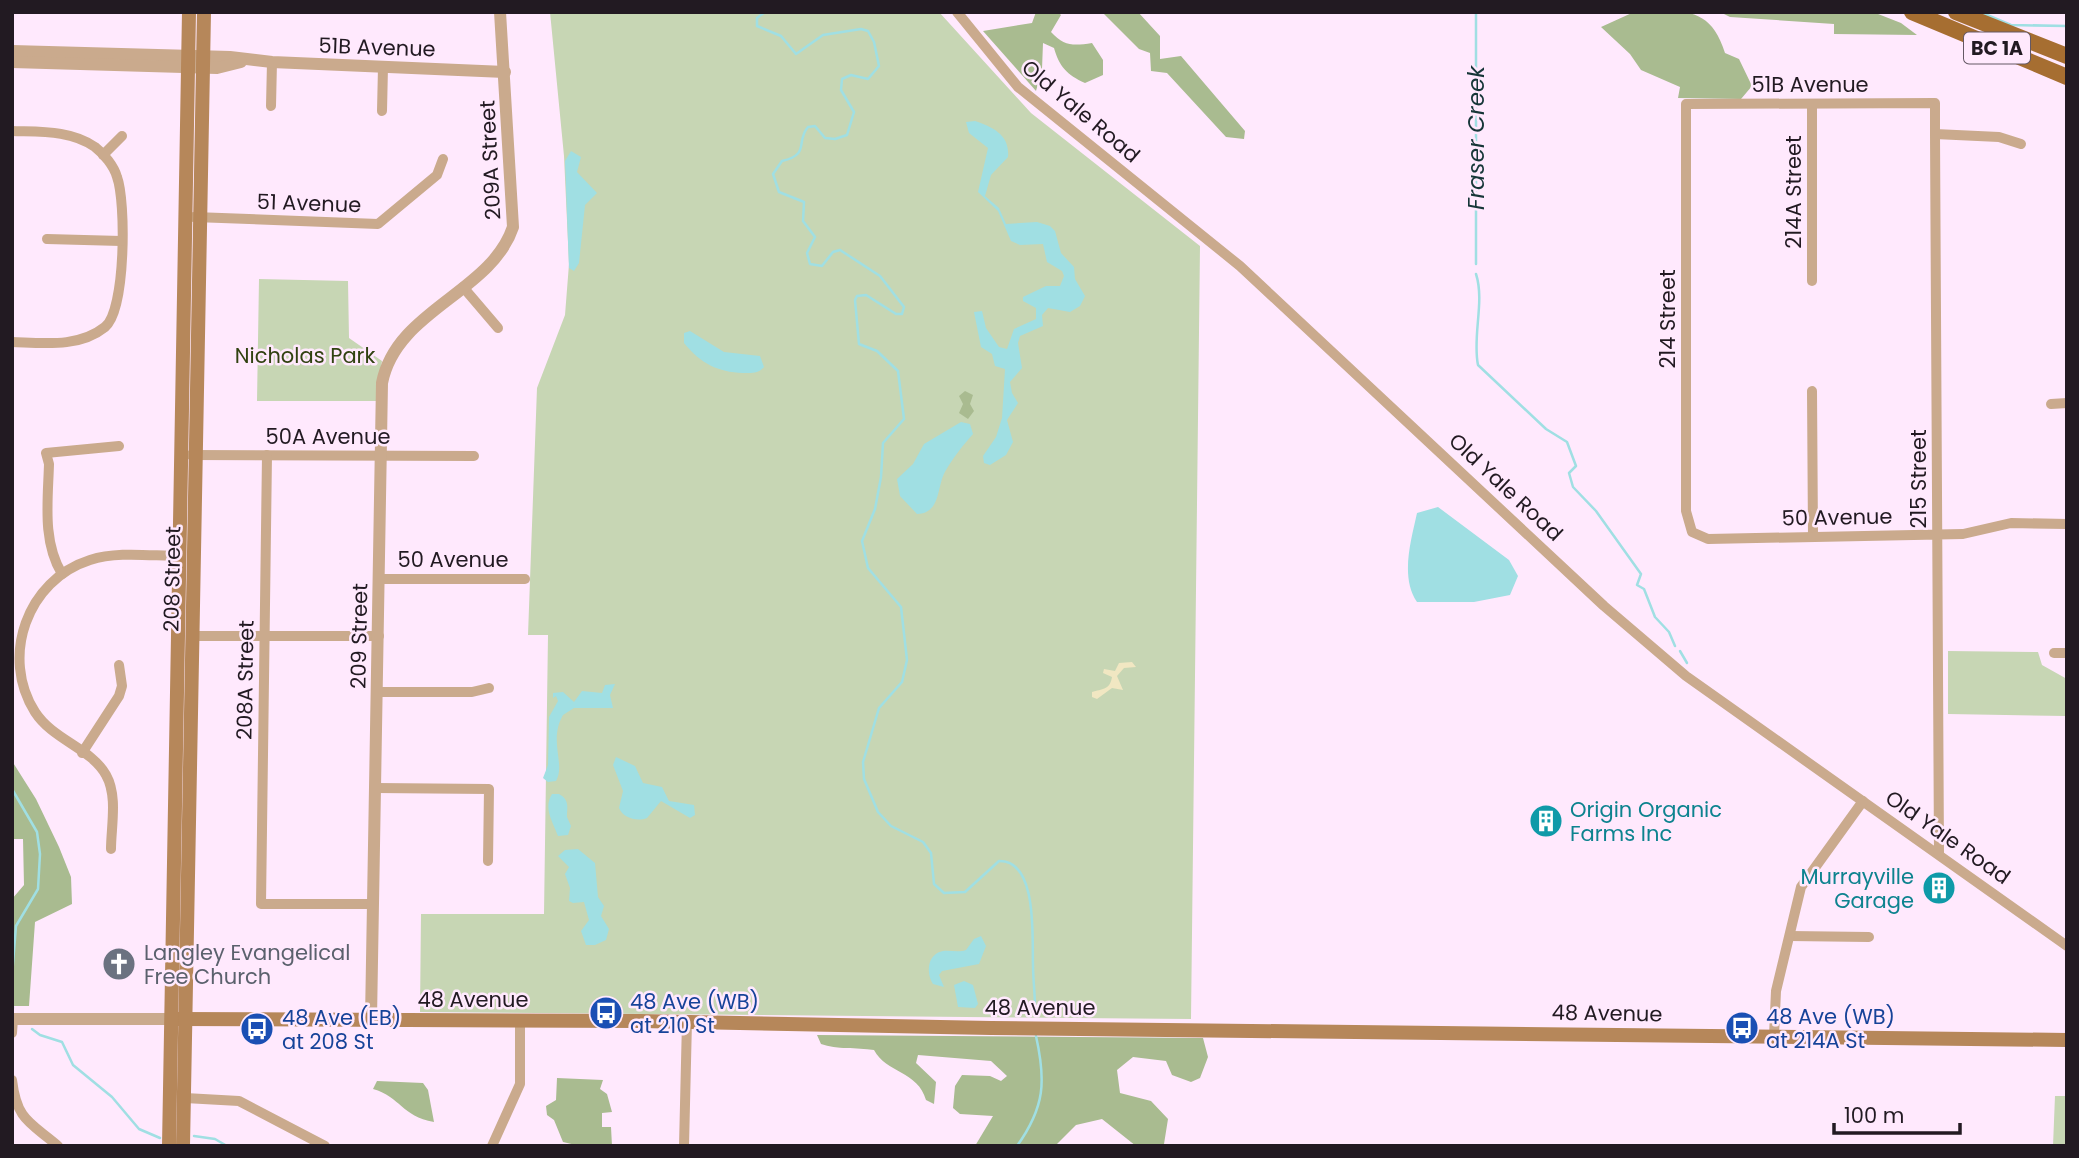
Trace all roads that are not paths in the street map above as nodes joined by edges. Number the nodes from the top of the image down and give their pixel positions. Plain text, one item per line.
1 (189, 12) edge
2 (204, 12) edge
3 (500, 12) edge
4 (957, 12) edge
5 (1912, 12) edge
6 (1956, 12) edge
7 (12, 51) edge
8 (2067, 56) edge
9 (12, 62) edge
10 (196, 62) junction
11 (272, 62) junction
12 (383, 67) junction
13 (505, 72) junction
14 (2067, 77) edge
15 (1935, 103) joint
16 (1686, 104) joint
17 (1812, 104) junction
18 (271, 106) dead end
19 (382, 111) dead end
20 (12, 131) edge
21 (1935, 134) junction
22 (122, 136) dead end
23 (2021, 144) dead end
24 (103, 155) junction
25 (443, 159) dead end
26 (192, 217) junction
27 (47, 239) dead end
28 (121, 241) junction
29 (1812, 281) dead end
30 (463, 286) junction
31 (498, 328) dead end
32 (12, 342) edge
33 (1812, 390) dead end
34 (2067, 403) edge
35 (2051, 404) dead end
36 (119, 446) dead end
37 (189, 455) junction
38 (267, 455) junction
39 (381, 456) junction
40 (474, 456) dead end
41 (2067, 524) edge
42 (1692, 532) joint
43 (1937, 534) junction
44 (1813, 536) junction
45 (180, 556) junction
46 (62, 574) junction
47 (380, 579) junction
48 (526, 579) dead end
49 (192, 636) junction
50 (264, 636) junction
51 (379, 636) junction
52 (2053, 653) dead end
53 (2067, 653) edge
54 (16, 663) edge
55 (119, 665) dead end
56 (489, 688) dead end
57 (377, 692) junction
58 (82, 753) junction
59 (376, 788) junction
60 (1863, 801) junction
61 (111, 849) dead end
62 (1939, 854) junction
63 (488, 861) dead end
64 (373, 904) junction
65 (1790, 936) junction
66 (1869, 937) dead end
67 (2067, 946) edge
68 (13, 1019) edge
69 (371, 1019) junction
70 (180, 1020) junction
71 (520, 1020) junction
72 (687, 1021) junction
73 (12, 1032) edge
74 (1774, 1036) junction
75 (2067, 1040) edge
76 (12, 1080) edge
77 (185, 1098) junction
78 (16, 1117) edge
79 (58, 1146) edge
80 (169, 1146) edge
81 (183, 1146) edge
82 (326, 1146) edge
83 (492, 1146) edge
84 (684, 1146) edge

1 - 10 main road, 208 Street
2 - 10 main road, 208 Street
3 - 13 street, 209A Street
4 - 60 street, Old Yale Road
5 - 14 main road, BC 1A
6 - 8 main road, BC 1A
7 - 10 street, 51B Avenue
9 - 10 street, 51B Avenue
10 - 11 street, 51B Avenue
10 - 26 main road, 208 Street
11 - 12 street, 51B Avenue
11 - 18 street
12 - 13 street, 51B Avenue
12 - 19 street
13 - 30 street, 209A Street
15 - 17 street, 51B Avenue
15 - 21 street, 215 Street
16 - 17 street, 51B Avenue
16 - 42 street, 214 Street
17 - 29 street, 214A Street
20 - 24 street
21 - 23 street
21 - 43 street, 215 Street
22 - 24 street
24 - 28 street
25 - 26 street, 51 Avenue
26 - 37 main road, 208 Street
27 - 28 street
28 - 32 street
30 - 31 street
30 - 39 street, 209 Street
33 - 44 street
34 - 35 street
36 - 46 street
37 - 38 street, 50A Avenue
37 - 45 main road, 208 Street
37 - 49 main road, 208 Street
38 - 39 street, 50A Avenue
38 - 50 street, 208A Street
39 - 40 street, 50A Avenue
39 - 47 street, 209 Street
41 - 43 street, 50 Avenue
42 - 44 street, 50 Avenue
43 - 44 street, 50 Avenue
43 - 62 street, 215 Street
45 - 46 street
45 - 70 main road, 208 Street
46 - 54 street
47 - 48 street, 50 Avenue
47 - 51 street, 209 Street
49 - 50 street
49 - 70 main road, 208 Street
50 - 51 street
50 - 64 street, 208A Street
51 - 57 street, 209 Street
52 - 53 street
54 - 58 street
55 - 58 street
56 - 57 street
57 - 59 street, 209 Street
58 - 61 street
59 - 63 street
59 - 64 street, 209 Street
60 - 62 street, Old Yale Road
60 - 65 street
62 - 67 street, Old Yale Road
64 - 69 street, 209 Street
65 - 66 street
65 - 74 street
68 - 70 street, 48 Avenue
68 - 73 street
69 - 70 main road, 48 Avenue
69 - 71 main road, 48 Avenue
70 - 77 main road, 208 Street
70 - 80 main road, 208 Street
71 - 72 main road, 48 Avenue
71 - 83 street
72 - 74 main road, 48 Avenue
72 - 84 street
74 - 75 main road, 48 Avenue
76 - 78 street
77 - 81 main road, 208 Street
77 - 82 street
78 - 79 street

